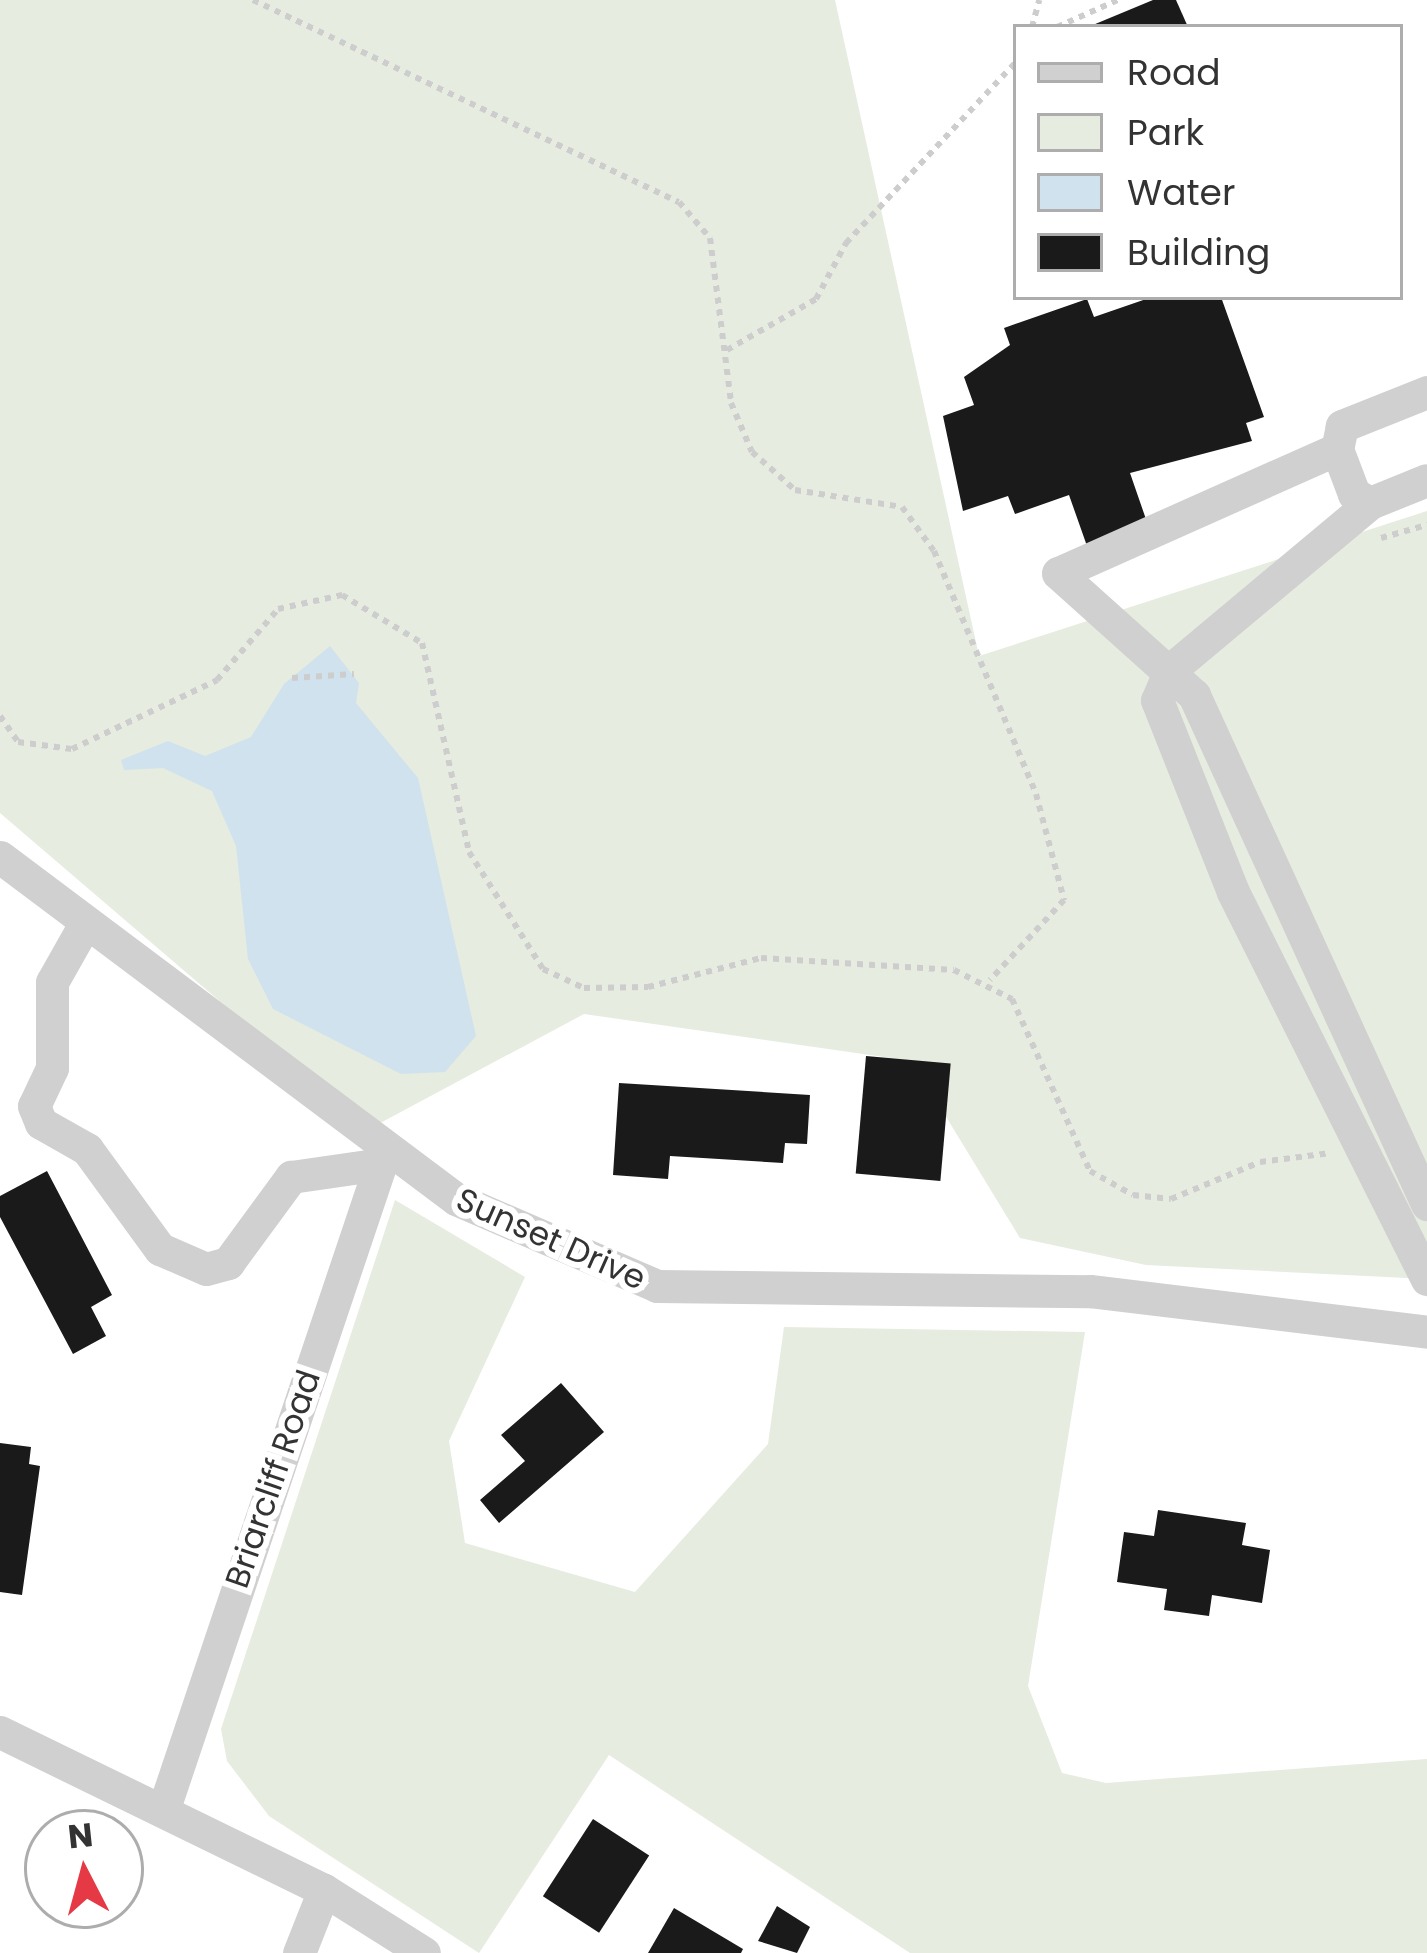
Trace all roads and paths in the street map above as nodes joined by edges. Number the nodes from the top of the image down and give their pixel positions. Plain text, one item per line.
1 (253, 0) edge
2 (1118, 0) edge
3 (1064, 24) edge
4 (1013, 65) edge
5 (727, 350) junction
6 (1427, 392) edge
7 (1337, 449) junction
8 (1427, 480) edge
9 (1370, 503) junction
10 (1171, 670) junction
11 (354, 674) dead end
12 (292, 677) dead end
13 (0, 716) edge
14 (0, 857) edge
15 (86, 922) junction
16 (989, 980) junction
17 (1365, 1140) junction
18 (383, 1158) junction
19 (1427, 1204) edge
20 (1427, 1279) edge
21 (1427, 1332) edge
22 (0, 1732) edge
23 (164, 1808) junction
24 (324, 1890) junction
25 (299, 1953) edge
26 (424, 1953) edge

1 - 5 path
2 - 3 path
4 - 5 path
5 - 16 path
6 - 7 street
7 - 9 street
7 - 10 street
8 - 9 street
9 - 10 street
10 - 17 street
10 - 19 street
11 - 12 path
13 - 16 path
14 - 15 street, Sunset Drive
15 - 18 street, Sunset Drive
15 - 18 street
16 - 17 path
17 - 20 street
18 - 21 street, Sunset Drive
18 - 23 street, Briarcliff Road
22 - 23 street
23 - 24 street
24 - 25 street
24 - 26 street

